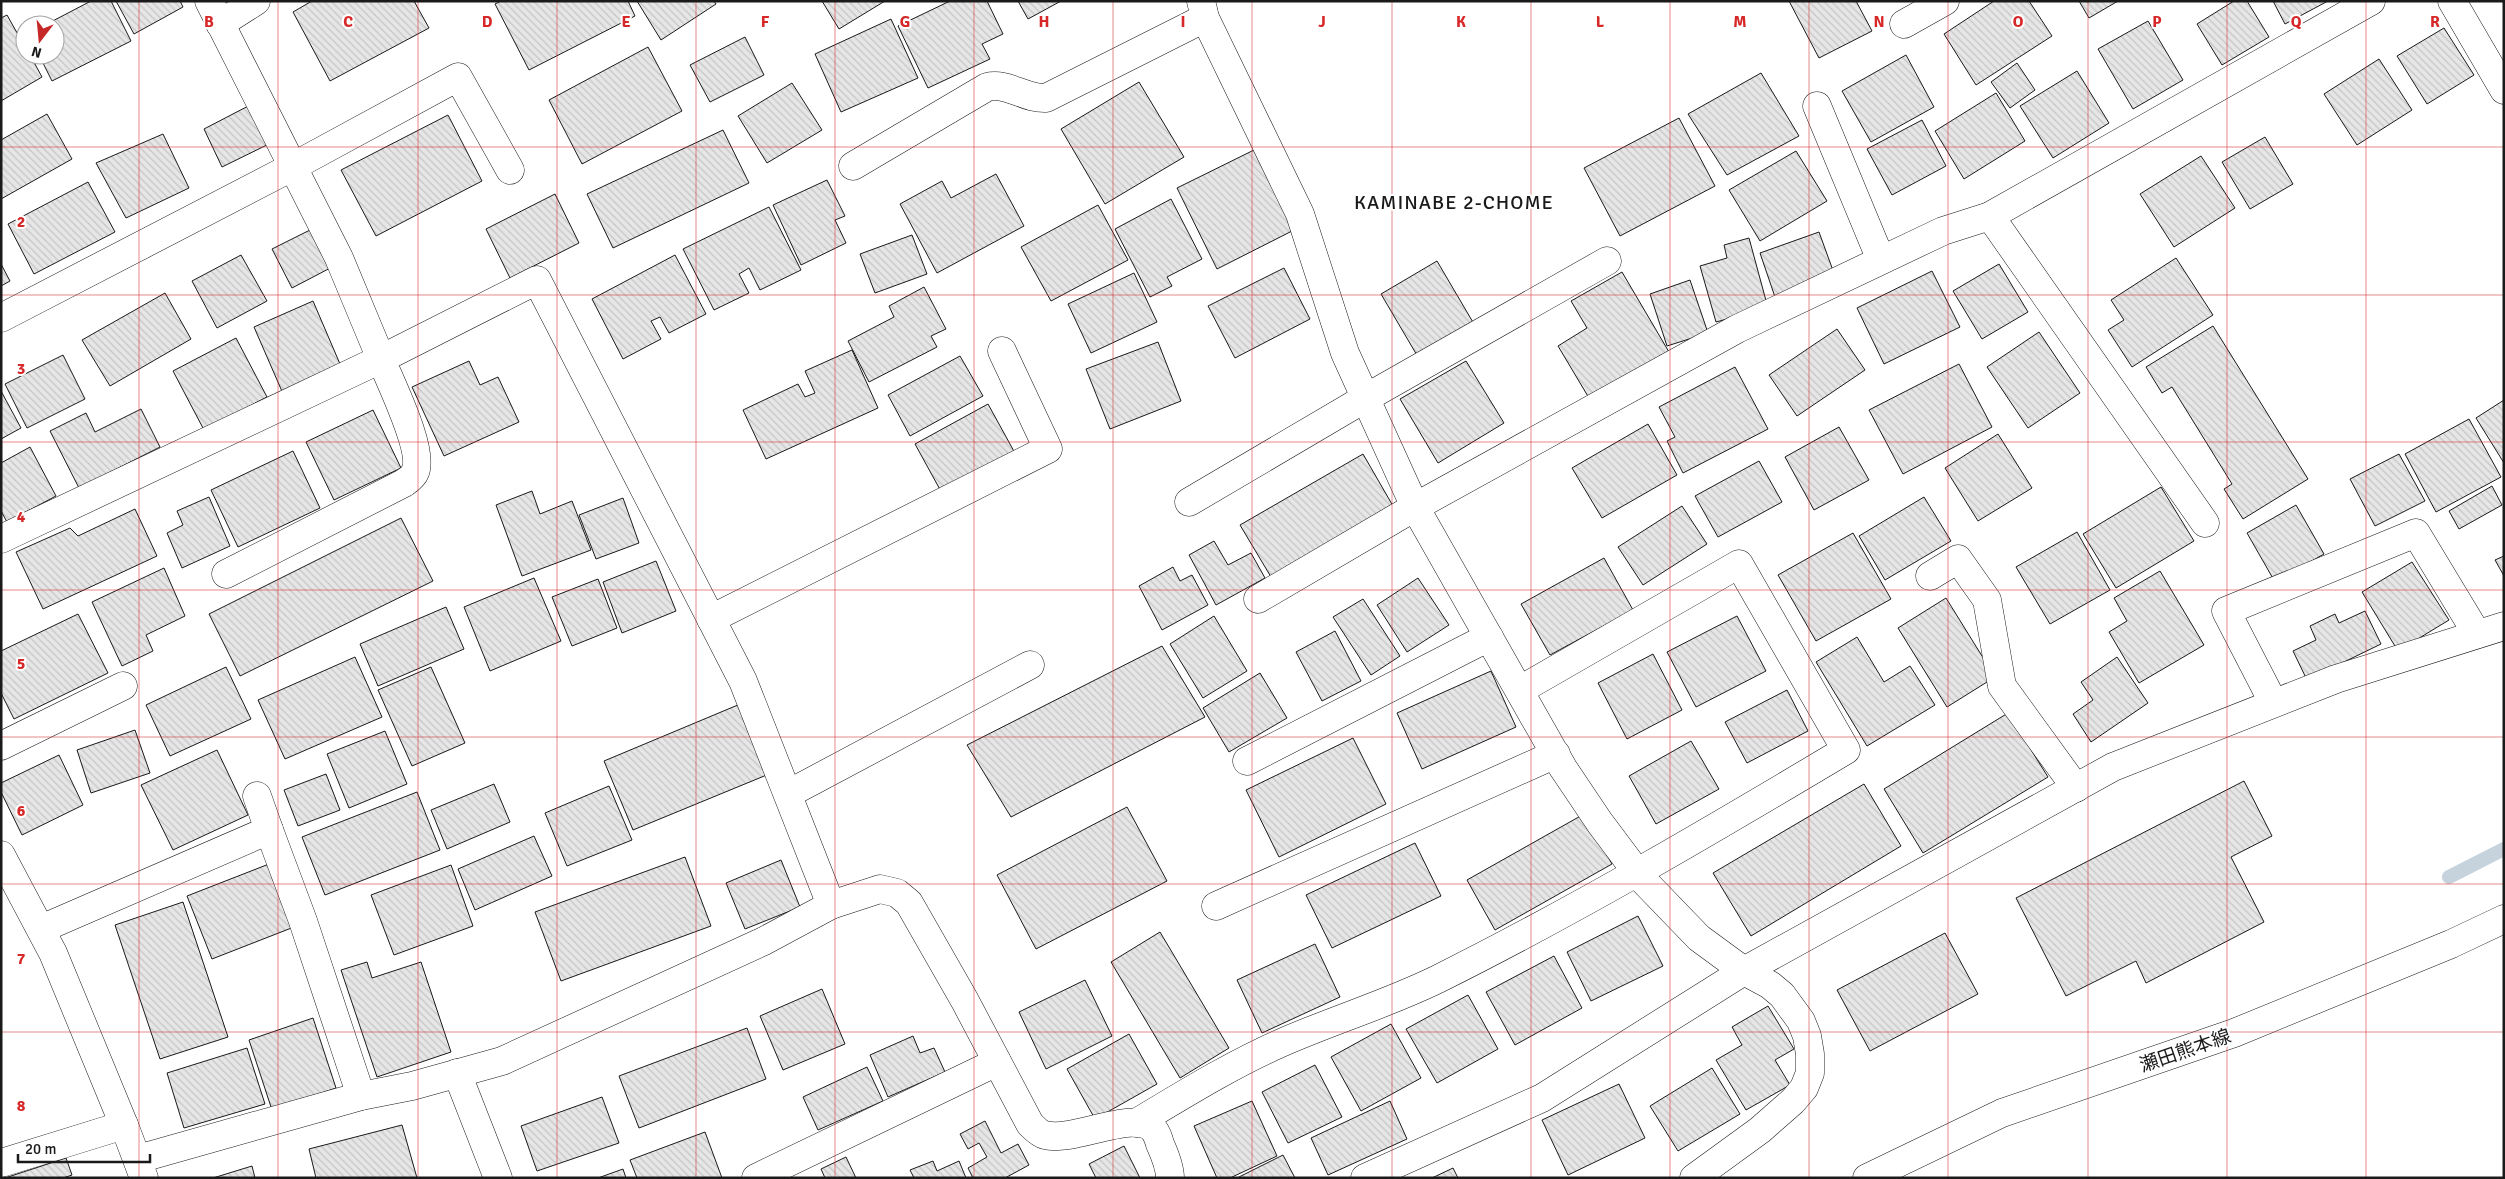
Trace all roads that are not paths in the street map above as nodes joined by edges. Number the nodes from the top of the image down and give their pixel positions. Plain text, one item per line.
1 (256, 1) edge
2 (1945, 1) edge
3 (2370, 1) edge
4 (2452, 1) edge
5 (1203, 10) edge
6 (214, 13) edge
7 (1904, 24) dead end
8 (2504, 90) edge
9 (1817, 106) dead end
10 (294, 166) junction
11 (853, 166) dead end
12 (510, 170) dead end
13 (1990, 216) junction
14 (1881, 260) junction
15 (1607, 261) dead end
16 (1, 318) edge
17 (1002, 351) dead end
18 (381, 359) junction
19 (1364, 399) junction
20 (1189, 502) dead end
21 (1416, 507) junction
22 (2205, 523) dead end
23 (1, 539) edge
24 (226, 574) dead end
25 (1930, 576) dead end
26 (1258, 599) dead end
27 (712, 619) junction
28 (2504, 626) edge
29 (2477, 634) junction
30 (1489, 637) junction
31 (1030, 665) dead end
32 (123, 686) dead end
33 (1520, 690) junction
34 (2273, 702) junction
35 (1, 746) edge
36 (1556, 754) junction
37 (1247, 761) dead end
38 (2076, 788) junction
39 (788, 794) junction
40 (257, 796) dead end
41 (269, 830) junction
42 (1, 855) edge
43 (1638, 873) junction
44 (831, 905) junction
45 (1216, 906) dead end
46 (2504, 919) edge
47 (41, 930) junction
48 (1744, 971) junction
49 (997, 1062) junction
50 (457, 1073) junction
51 (361, 1096) junction
52 (1136, 1123) junction
53 (124, 1126) junction
54 (1, 1163) edge
55 (141, 1168) edge
56 (498, 1178) edge
57 (756, 1178) edge
58 (1170, 1178) edge
59 (1365, 1178) edge
60 (1694, 1178) edge
61 (1867, 1178) edge

1 - 6 street
2 - 7 street
3 - 13 street
4 - 8 street
5 - 11 street
5 - 19 street
6 - 10 street
9 - 14 street
10 - 12 street
10 - 16 street
10 - 18 street
13 - 14 street
13 - 22 street
14 - 21 street
15 - 19 street
17 - 27 street
18 - 23 street
18 - 24 street
18 - 27 street
19 - 20 street
19 - 21 street
21 - 26 street
21 - 30 street
25 - 38 street
27 - 39 street
28 - 29 street
29 - 34 street
29 - 34 street
30 - 33 street
30 - 37 street
31 - 39 street
32 - 35 street
33 - 36 street
33 - 43 street
34 - 38 street
36 - 43 street
36 - 45 street
38 - 48 street
39 - 44 street
40 - 41 street
41 - 47 street
41 - 51 street
42 - 47 street
43 - 48 street
43 - 52 street
44 - 49 street
44 - 50 street
46 - 61 street, 瀬田熊本線
47 - 53 street
48 - 59 street
48 - 60 street
49 - 52 street
49 - 57 street
50 - 51 street
50 - 56 street
51 - 55 street
52 - 58 street
53 - 54 street
53 - 55 street

